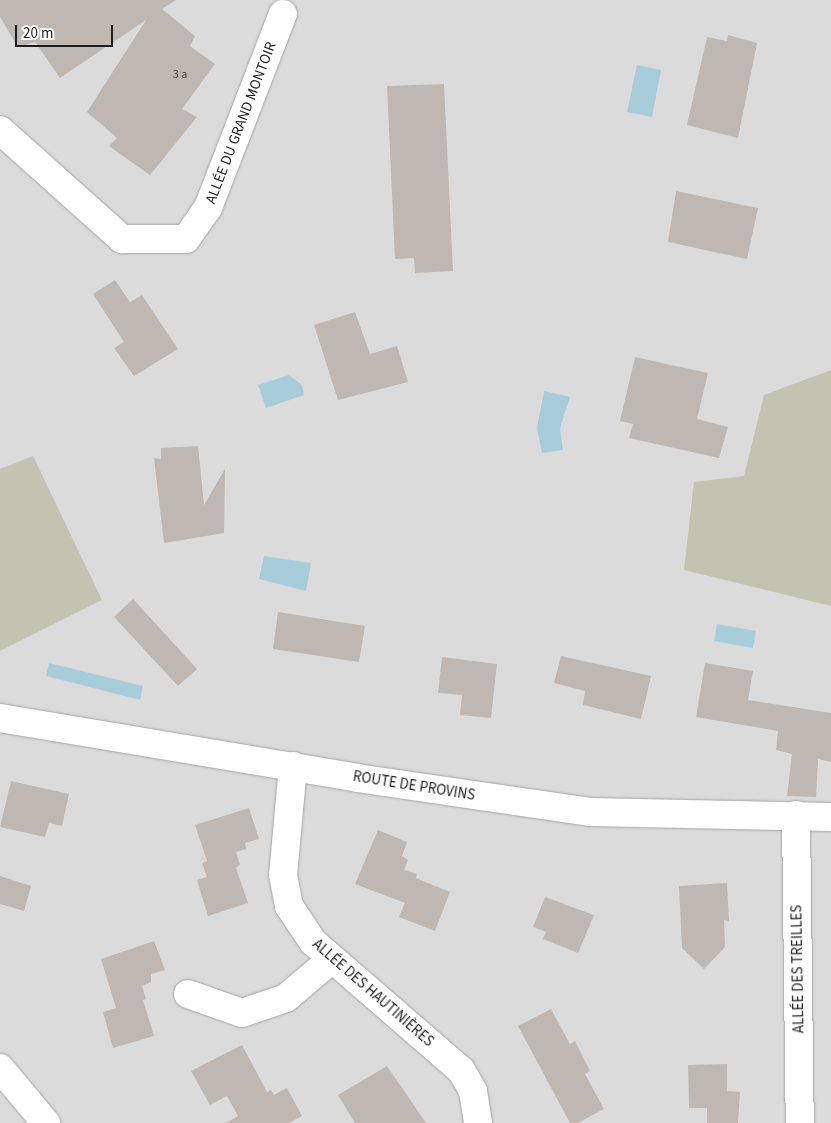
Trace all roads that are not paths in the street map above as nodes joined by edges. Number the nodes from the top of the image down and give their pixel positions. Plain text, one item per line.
1 (283, 14) dead end
2 (0, 130) edge
3 (0, 718) edge
4 (293, 766) junction
5 (796, 815) junction
6 (831, 816) edge
7 (332, 959) junction
8 (188, 994) dead end
9 (0, 1068) edge
10 (46, 1123) edge
11 (478, 1123) edge
12 (800, 1123) edge

1 - 2 street, ALLÉE DU GRAND MONTOIR
3 - 4 street, ROUTE DE PROVINS
4 - 5 street, ROUTE DE PROVINS
4 - 7 street, ALLÉE DES HAUTINIÈRES
5 - 6 street, ROUTE DE PROVINS
5 - 12 street, ALLÉE DES TREILLES
7 - 8 street
7 - 11 street, ALLÉE DES HAUTINIÈRES
9 - 10 street

